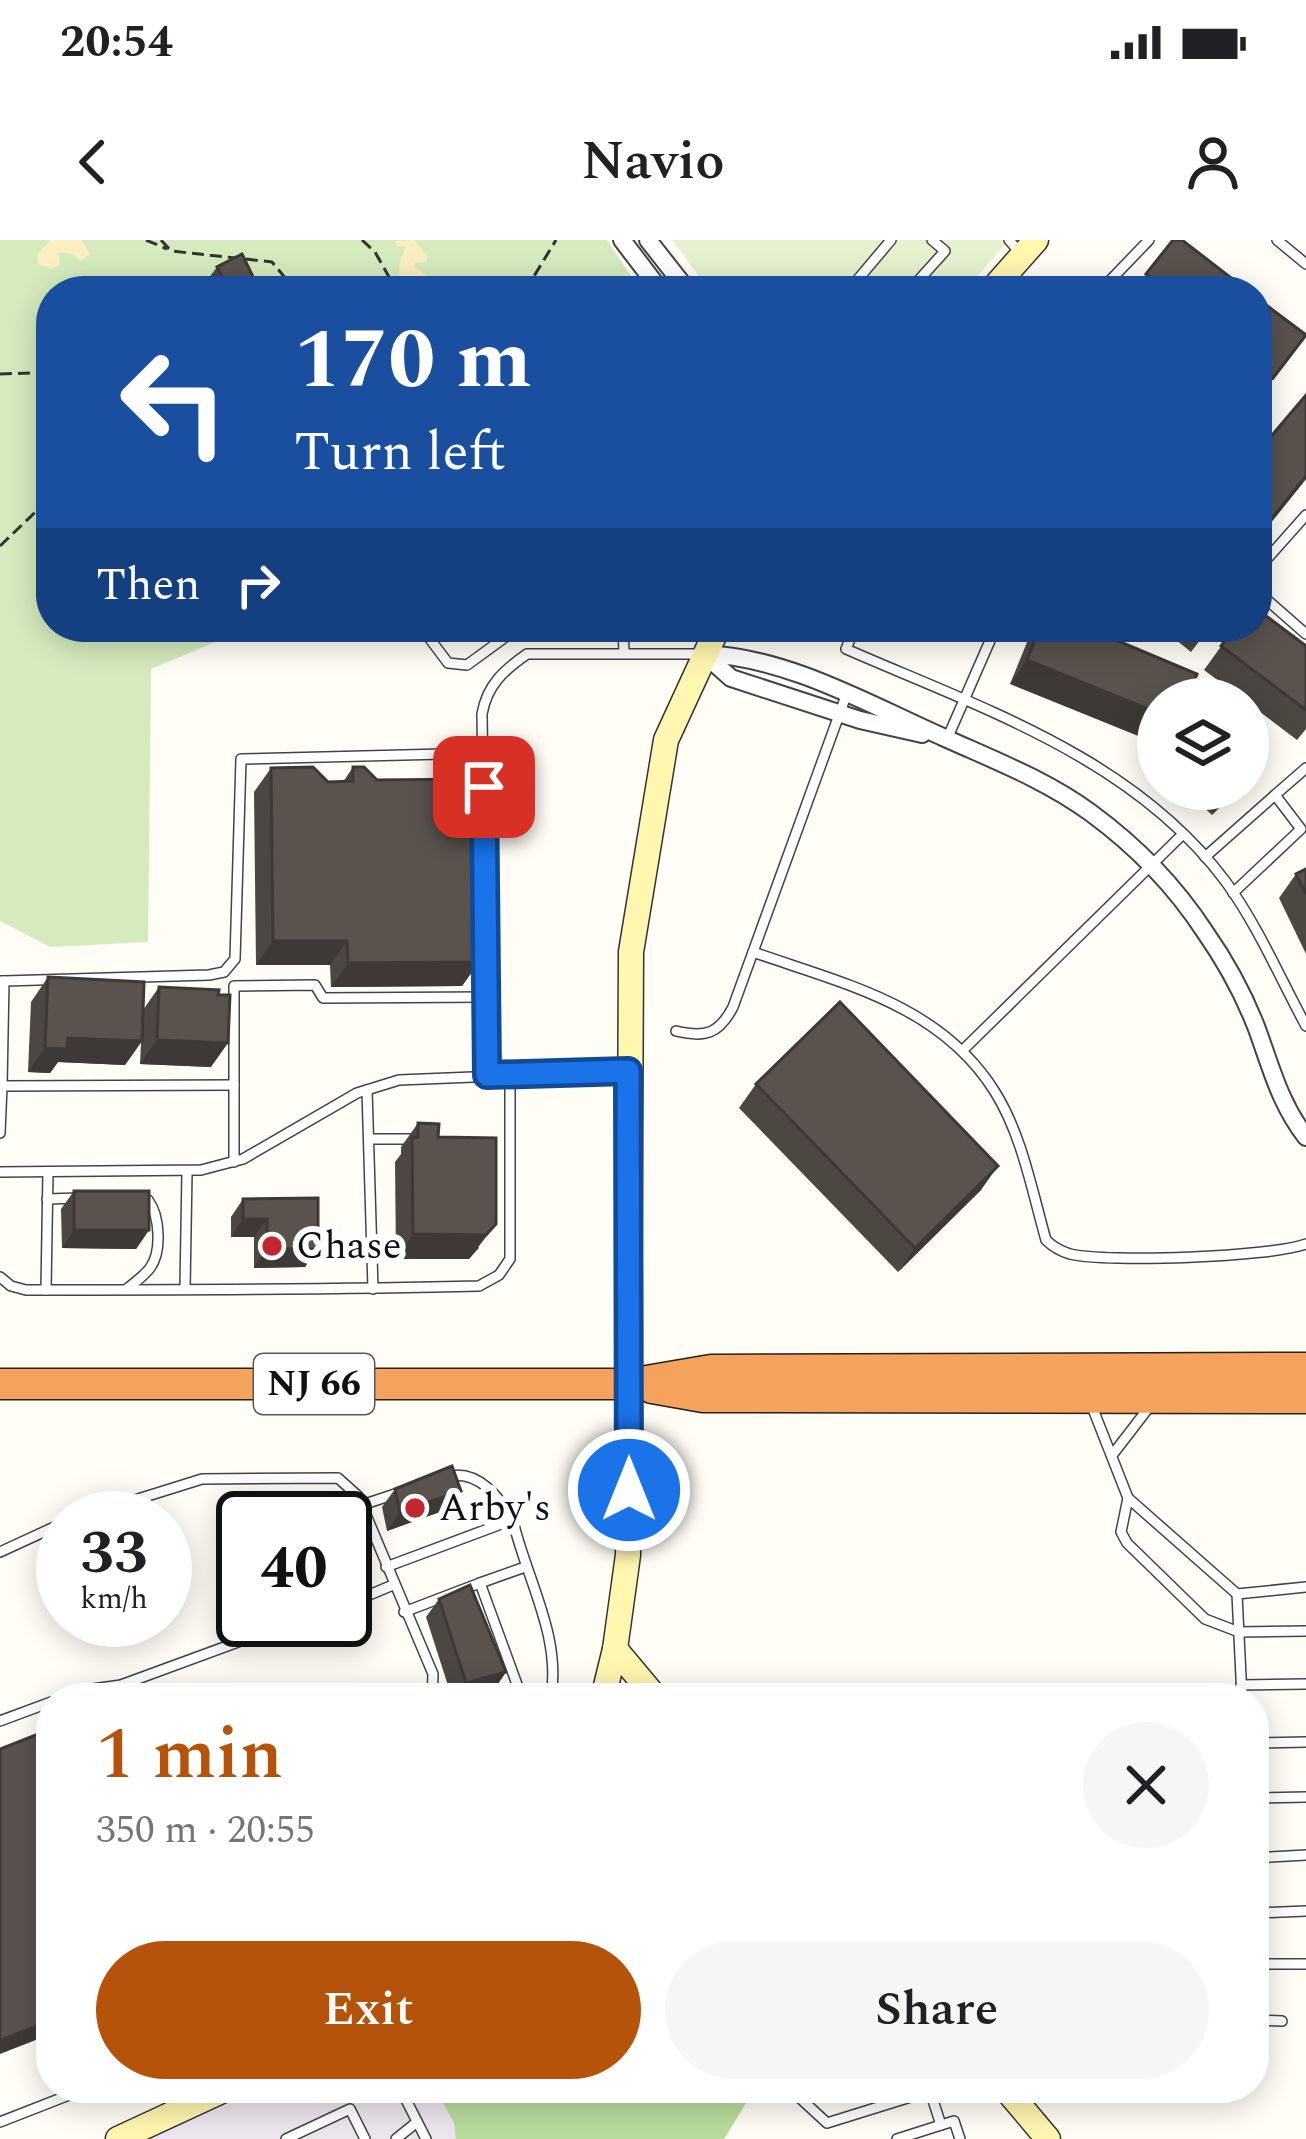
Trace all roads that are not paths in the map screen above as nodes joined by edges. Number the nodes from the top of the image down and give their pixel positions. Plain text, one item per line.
1 (622, 240) edge
2 (648, 240) edge
3 (891, 240) edge
4 (932, 240) edge
5 (1149, 240) edge
6 (1277, 240) edge
7 (1022, 245) edge
8 (1306, 264) edge
9 (650, 276) edge
10 (676, 276) edge
11 (861, 276) edge
12 (922, 276) edge
13 (1001, 276) edge
14 (1114, 276) edge
15 (1306, 515) edge
16 (1272, 553) edge
17 (1272, 604) edge
18 (1306, 634) edge
19 (432, 642) edge
20 (498, 642) edge
21 (624, 642) edge
22 (710, 642) edge
23 (849, 642) edge
24 (989, 642) edge
25 (624, 653) junction
26 (704, 654) junction
27 (847, 693) junction
28 (963, 700) junction
29 (839, 714) junction
30 (947, 739) junction
31 (483, 753) junction
32 (1306, 768) edge
33 (1275, 795) junction
34 (1183, 835) junction
35 (1205, 857) junction
36 (1153, 866) junction
37 (1233, 892) junction
38 (753, 952) junction
39 (230, 967) junction
40 (2, 981) edge
41 (234, 986) junction
42 (487, 997) junction
43 (1306, 1026) edge
44 (676, 1031) dead end
45 (964, 1049) junction
46 (628, 1071) junction
47 (510, 1074) junction
48 (487, 1075) junction
49 (234, 1085) junction
50 (2, 1086) edge
51 (368, 1090) junction
52 (0, 1133) edge
53 (1306, 1137) edge
54 (369, 1139) junction
55 (440, 1139) edge
56 (487, 1139) edge
57 (510, 1139) junction
58 (234, 1162) junction
59 (0, 1172) edge
60 (48, 1172) junction
61 (187, 1172) junction
62 (47, 1198) junction
63 (89, 1198) edge
64 (130, 1198) edge
65 (1306, 1244) edge
66 (0, 1277) edge
67 (185, 1288) junction
68 (127, 1289) junction
69 (373, 1289) junction
70 (46, 1290) junction
71 (1306, 1368) edge
72 (0, 1384) edge
73 (628, 1384) junction
74 (1306, 1397) edge
75 (1089, 1398) junction
76 (1156, 1398) junction
77 (1113, 1454) junction
78 (436, 1480) edge
79 (418, 1486) edge
80 (158, 1491) edge
81 (352, 1491) edge
82 (1128, 1498) junction
83 (372, 1502) edge
84 (511, 1524) junction
85 (372, 1531) edge
86 (36, 1535) edge
87 (0, 1552) edge
88 (386, 1567) junction
89 (525, 1567) junction
90 (480, 1583) junction
91 (393, 1585) junction
92 (1306, 1587) edge
93 (372, 1594) edge
94 (1238, 1594) junction
95 (404, 1612) junction
96 (1306, 1631) edge
97 (1239, 1632) junction
98 (224, 1647) edge
99 (615, 1649) junction
100 (126, 1683) edge
101 (433, 1683) edge
102 (517, 1683) edge
103 (553, 1683) edge
104 (607, 1683) edge
105 (643, 1683) edge
106 (1241, 1683) edge
107 (1306, 1684) edge
108 (1269, 1685) edge
109 (36, 1708) edge
110 (0, 1721) edge
111 (1306, 1742) edge
112 (1269, 1743) edge
113 (1306, 1797) edge
114 (1269, 1798) edge
115 (1306, 1855) edge
116 (1269, 1857) edge
117 (1306, 1911) edge
118 (1269, 1912) edge
119 (1269, 1964) edge
120 (1306, 1964) edge
121 (1269, 2021) edge
122 (1282, 2021) dead end
123 (49, 2103) edge
124 (196, 2103) edge
125 (408, 2103) edge
126 (806, 2103) edge
127 (892, 2103) edge
128 (937, 2103) edge
129 (1018, 2103) edge
130 (0, 2122) edge
131 (417, 2122) junction
132 (827, 2123) junction
133 (941, 2125) junction
134 (118, 2139) edge
135 (286, 2139) edge
136 (365, 2139) edge
137 (396, 2139) edge
138 (426, 2139) edge
139 (834, 2139) edge
140 (897, 2139) edge
141 (960, 2139) edge
142 (1048, 2139) edge

1 - 9 street
2 - 10 street
3 - 11 lane
4 - 12 lane
5 - 14 lane
6 - 8 lane
7 - 13 street
15 - 16 lane
17 - 18 lane
19 - 20 lane
21 - 25 lane
22 - 26 street
23 - 28 lane
24 - 28 lane
25 - 26 lane
25 - 31 lane
26 - 27 street
26 - 29 street
26 - 46 street
27 - 29 lane
27 - 30 street
28 - 30 lane
28 - 34 lane
29 - 30 street
29 - 38 lane
30 - 36 street
31 - 39 lane
31 - 42 lane
32 - 33 lane
33 - 35 lane
33 - 37 lane
34 - 35 lane
34 - 36 lane
35 - 37 lane
36 - 45 lane
36 - 53 street
37 - 43 lane
38 - 44 lane
38 - 45 lane
39 - 40 lane
39 - 41 lane
40 - 50 lane
41 - 42 lane
41 - 49 lane
42 - 48 lane
45 - 65 lane
46 - 47 lane
46 - 73 street
47 - 48 lane
47 - 57 lane
48 - 51 lane
49 - 50 lane
49 - 58 lane
50 - 52 lane
51 - 54 lane
51 - 58 lane
54 - 55 lane
54 - 69 lane
56 - 57 lane
57 - 69 lane
58 - 61 lane
59 - 60 lane
60 - 61 lane
60 - 62 lane
61 - 67 lane
62 - 63 lane
62 - 70 lane
64 - 68 lane
66 - 70 lane
67 - 68 lane
67 - 69 lane
68 - 70 lane
71 - 73 highway, NJ 66
72 - 73 highway, NJ 66
73 - 75 highway, NJ 66
73 - 99 street
74 - 76 highway, NJ 66
75 - 76 highway, NJ 66
75 - 77 lane
76 - 77 lane
77 - 82 lane
78 - 84 lane
79 - 83 lane
80 - 81 lane
82 - 94 lane
82 - 97 lane
84 - 88 lane
84 - 89 lane
85 - 88 lane
86 - 87 lane
88 - 91 lane
89 - 90 lane
89 - 103 lane
90 - 95 lane
90 - 102 lane
91 - 93 lane
91 - 95 lane
92 - 94 lane
94 - 97 lane
95 - 101 lane
96 - 97 lane
97 - 106 lane
98 - 100 lane
99 - 104 street
99 - 105 street
107 - 108 lane
109 - 110 lane
111 - 112 lane
113 - 114 lane
115 - 116 lane
117 - 118 lane
119 - 120 lane
121 - 122 lane
123 - 130 lane
124 - 134 street
125 - 131 lane
126 - 132 lane
127 - 132 lane
128 - 133 lane
129 - 142 street
131 - 137 lane
131 - 138 lane
132 - 139 lane
133 - 140 lane
133 - 141 lane
135 - 136 lane

